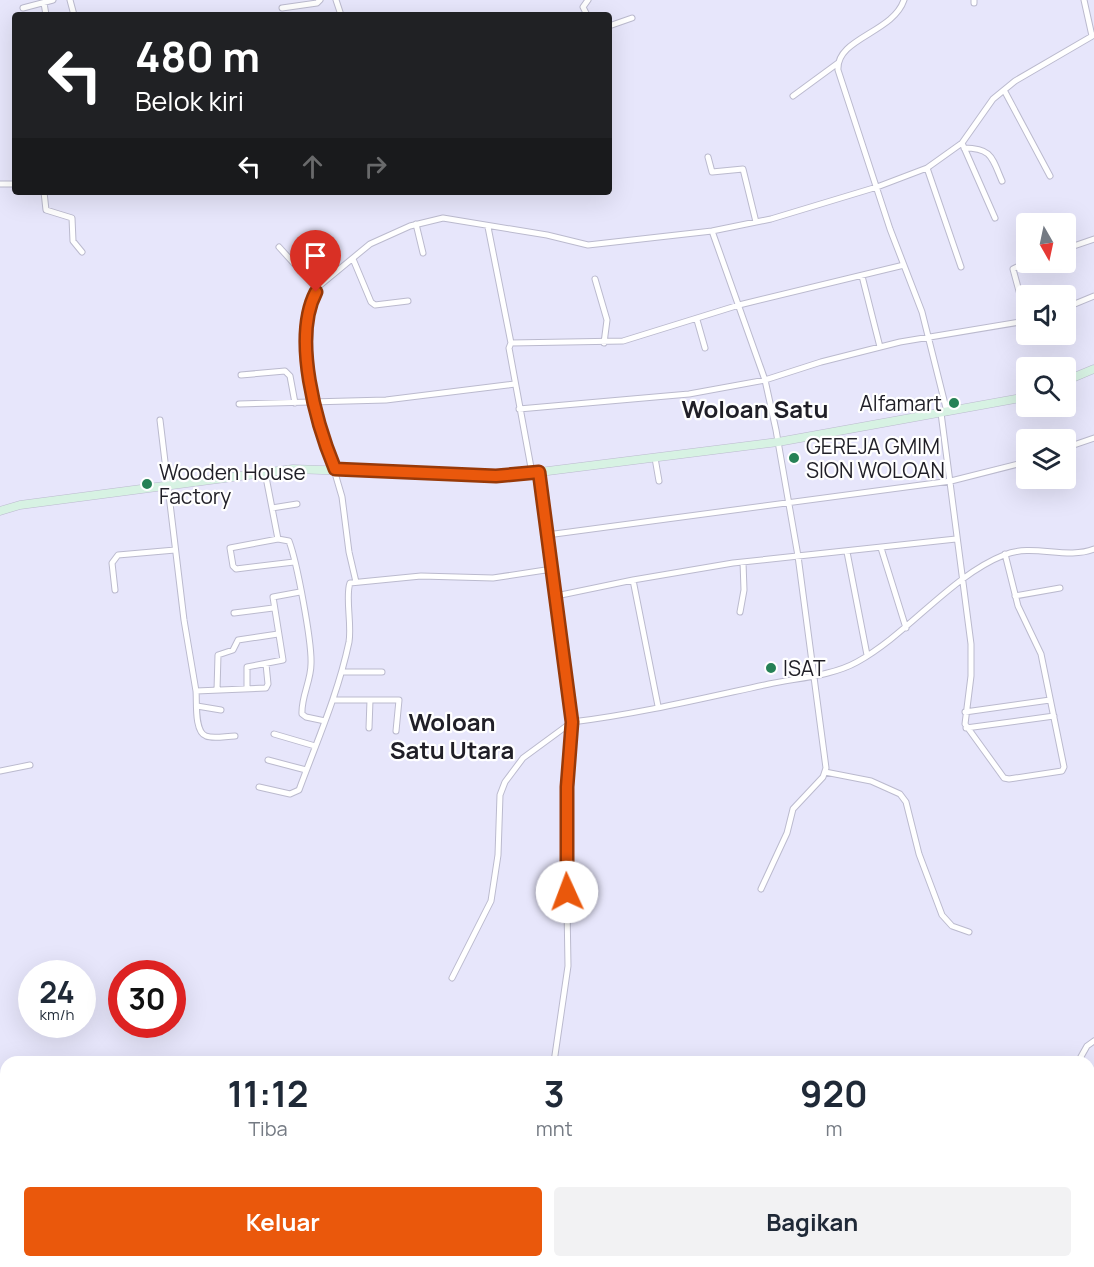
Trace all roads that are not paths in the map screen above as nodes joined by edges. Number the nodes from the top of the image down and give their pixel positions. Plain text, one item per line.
1 (53, 0) edge
2 (320, 0) edge
3 (1084, 0) edge
4 (905, 1) edge
5 (44, 3) junction
6 (23, 8) dead end
7 (282, 8) dead end
8 (46, 12) edge
9 (632, 18) dead end
10 (612, 25) edge
11 (1093, 35) edge
12 (838, 63) junction
13 (1004, 90) junction
14 (793, 96) dead end
15 (963, 145) junction
16 (708, 157) dead end
17 (927, 168) junction
18 (1050, 176) dead end
19 (1002, 181) dead end
20 (877, 188) junction
21 (44, 195) edge
22 (995, 218) dead end
23 (756, 222) junction
24 (417, 224) junction
25 (488, 227) junction
26 (712, 231) junction
27 (1094, 239) edge
28 (1076, 245) edge
29 (279, 247) dead end
30 (82, 252) dead end
31 (423, 253) dead end
32 (353, 259) junction
33 (904, 265) junction
34 (961, 267) dead end
35 (1016, 268) edge
36 (862, 276) junction
37 (595, 279) dead end
38 (1017, 285) edge
39 (317, 289) junction
40 (1094, 296) edge
41 (408, 301) dead end
42 (1076, 303) edge
43 (739, 305) junction
44 (697, 320) junction
45 (1016, 321) edge
46 (929, 337) junction
47 (511, 343) junction
48 (604, 343) junction
49 (880, 347) junction
50 (705, 348) dead end
51 (1094, 369) edge
52 (241, 375) dead end
53 (1076, 376) edge
54 (765, 381) junction
55 (515, 384) junction
56 (1016, 399) edge
57 (315, 403) junction
58 (295, 404) junction
59 (239, 405) dead end
60 (519, 409) junction
61 (944, 413) junction
62 (160, 420) dead end
63 (1094, 438) edge
64 (778, 442) junction
65 (1076, 444) edge
66 (655, 458) junction
67 (1016, 465) edge
68 (335, 469) junction
69 (265, 472) junction
70 (535, 473) junction
71 (659, 481) dead end
72 (951, 481) junction
73 (168, 486) junction
74 (297, 504) dead end
75 (789, 505) junction
76 (272, 508) junction
77 (0, 511) edge
78 (547, 535) junction
79 (278, 539) junction
80 (956, 539) junction
81 (881, 548) junction
82 (1094, 549) edge
83 (175, 550) junction
84 (847, 552) junction
85 (1005, 554) junction
86 (798, 556) junction
87 (294, 562) junction
88 (743, 562) junction
89 (552, 569) junction
90 (633, 580) junction
91 (964, 580) junction
92 (356, 582) junction
93 (1060, 588) dead end
94 (115, 590) dead end
95 (300, 592) junction
96 (556, 596) junction
97 (1015, 596) junction
98 (273, 608) junction
99 (740, 612) dead end
100 (234, 613) dead end
101 (906, 628) junction
102 (278, 634) junction
103 (867, 655) junction
104 (266, 664) junction
105 (342, 672) junction
106 (382, 672) dead end
107 (814, 675) junction
108 (247, 689) junction
109 (217, 690) junction
110 (196, 691) junction
111 (334, 700) junction
112 (369, 700) junction
113 (1050, 700) junction
114 (197, 706) junction
115 (658, 706) junction
116 (221, 710) dead end
117 (965, 712) junction
118 (1054, 716) junction
119 (326, 721) junction
120 (572, 722) junction
121 (369, 728) dead end
122 (966, 728) junction
123 (396, 732) dead end
124 (274, 734) dead end
125 (235, 736) dead end
126 (315, 746) junction
127 (268, 760) dead end
128 (30, 765) dead end
129 (306, 770) junction
130 (0, 771) edge
131 (825, 772) junction
132 (258, 787) dead end
133 (760, 889) dead end
134 (969, 932) dead end
135 (452, 978) dead end
136 (1094, 1041) edge
137 (555, 1056) edge
138 (1081, 1056) edge

1 - 5 street
2 - 7 street
3 - 11 street
4 - 12 street
5 - 6 street
5 - 8 street
9 - 10 street
11 - 13 street
12 - 14 street
12 - 20 street
13 - 15 street
13 - 18 street
15 - 17 street
15 - 19 street
15 - 22 street
16 - 23 street
17 - 20 street
17 - 34 street
20 - 23 street
20 - 33 street
21 - 30 street
23 - 26 street
24 - 25 street
24 - 31 street
24 - 32 street
25 - 26 street
25 - 47 street
26 - 43 street
27 - 28 street
29 - 39 street
32 - 39 street
32 - 41 street
33 - 36 street
33 - 46 street
35 - 38 street
36 - 43 street
36 - 49 street
37 - 48 street
39 - 57 street
40 - 42 street
43 - 44 street
43 - 54 street
44 - 48 street
44 - 50 street
45 - 46 street
46 - 49 street
46 - 61 street
47 - 48 street
47 - 55 street
49 - 54 street
51 - 53 main road
52 - 58 street
54 - 60 street
54 - 64 street
55 - 57 street
55 - 60 street
56 - 61 main road
57 - 58 street
57 - 68 street
58 - 59 street
60 - 70 street
61 - 64 main road
61 - 72 street
62 - 73 street
63 - 65 street
64 - 66 main road
64 - 75 street
66 - 70 main road
66 - 71 street
67 - 72 street
68 - 69 main road
68 - 70 main road
68 - 92 street
69 - 73 main road
69 - 76 street
70 - 78 street
72 - 75 street
72 - 80 street
73 - 77 main road
73 - 83 street
74 - 76 street
75 - 78 street
75 - 86 street
76 - 79 street
78 - 89 street
79 - 87 street
79 - 87 street
80 - 81 street
80 - 91 street
81 - 84 street
81 - 101 street
82 - 85 street
83 - 94 street
83 - 110 street
84 - 86 street
84 - 103 street
85 - 91 street
85 - 97 street
86 - 88 street
86 - 107 street
87 - 95 street
88 - 90 street
88 - 99 street
89 - 92 street
89 - 96 street
90 - 96 street
90 - 115 street
91 - 101 street
91 - 117 street
92 - 105 street
93 - 97 street
95 - 98 street
95 - 119 street
96 - 120 street
97 - 113 street
98 - 100 street
98 - 102 street
101 - 103 street
102 - 104 street
102 - 109 street
103 - 107 street
104 - 108 street
104 - 108 street
105 - 106 street
105 - 111 street
107 - 115 street
107 - 131 street
108 - 109 street
109 - 110 street
110 - 114 street
111 - 112 street
111 - 119 street
112 - 121 street
112 - 123 street
113 - 117 street
113 - 118 street
114 - 116 street
114 - 125 street
115 - 120 street
117 - 122 street
118 - 122 street
118 - 122 street
119 - 126 street
120 - 135 street
120 - 137 street
124 - 126 street
126 - 129 street
127 - 129 street
128 - 130 street
129 - 132 street
131 - 133 street
131 - 134 street
136 - 138 street

